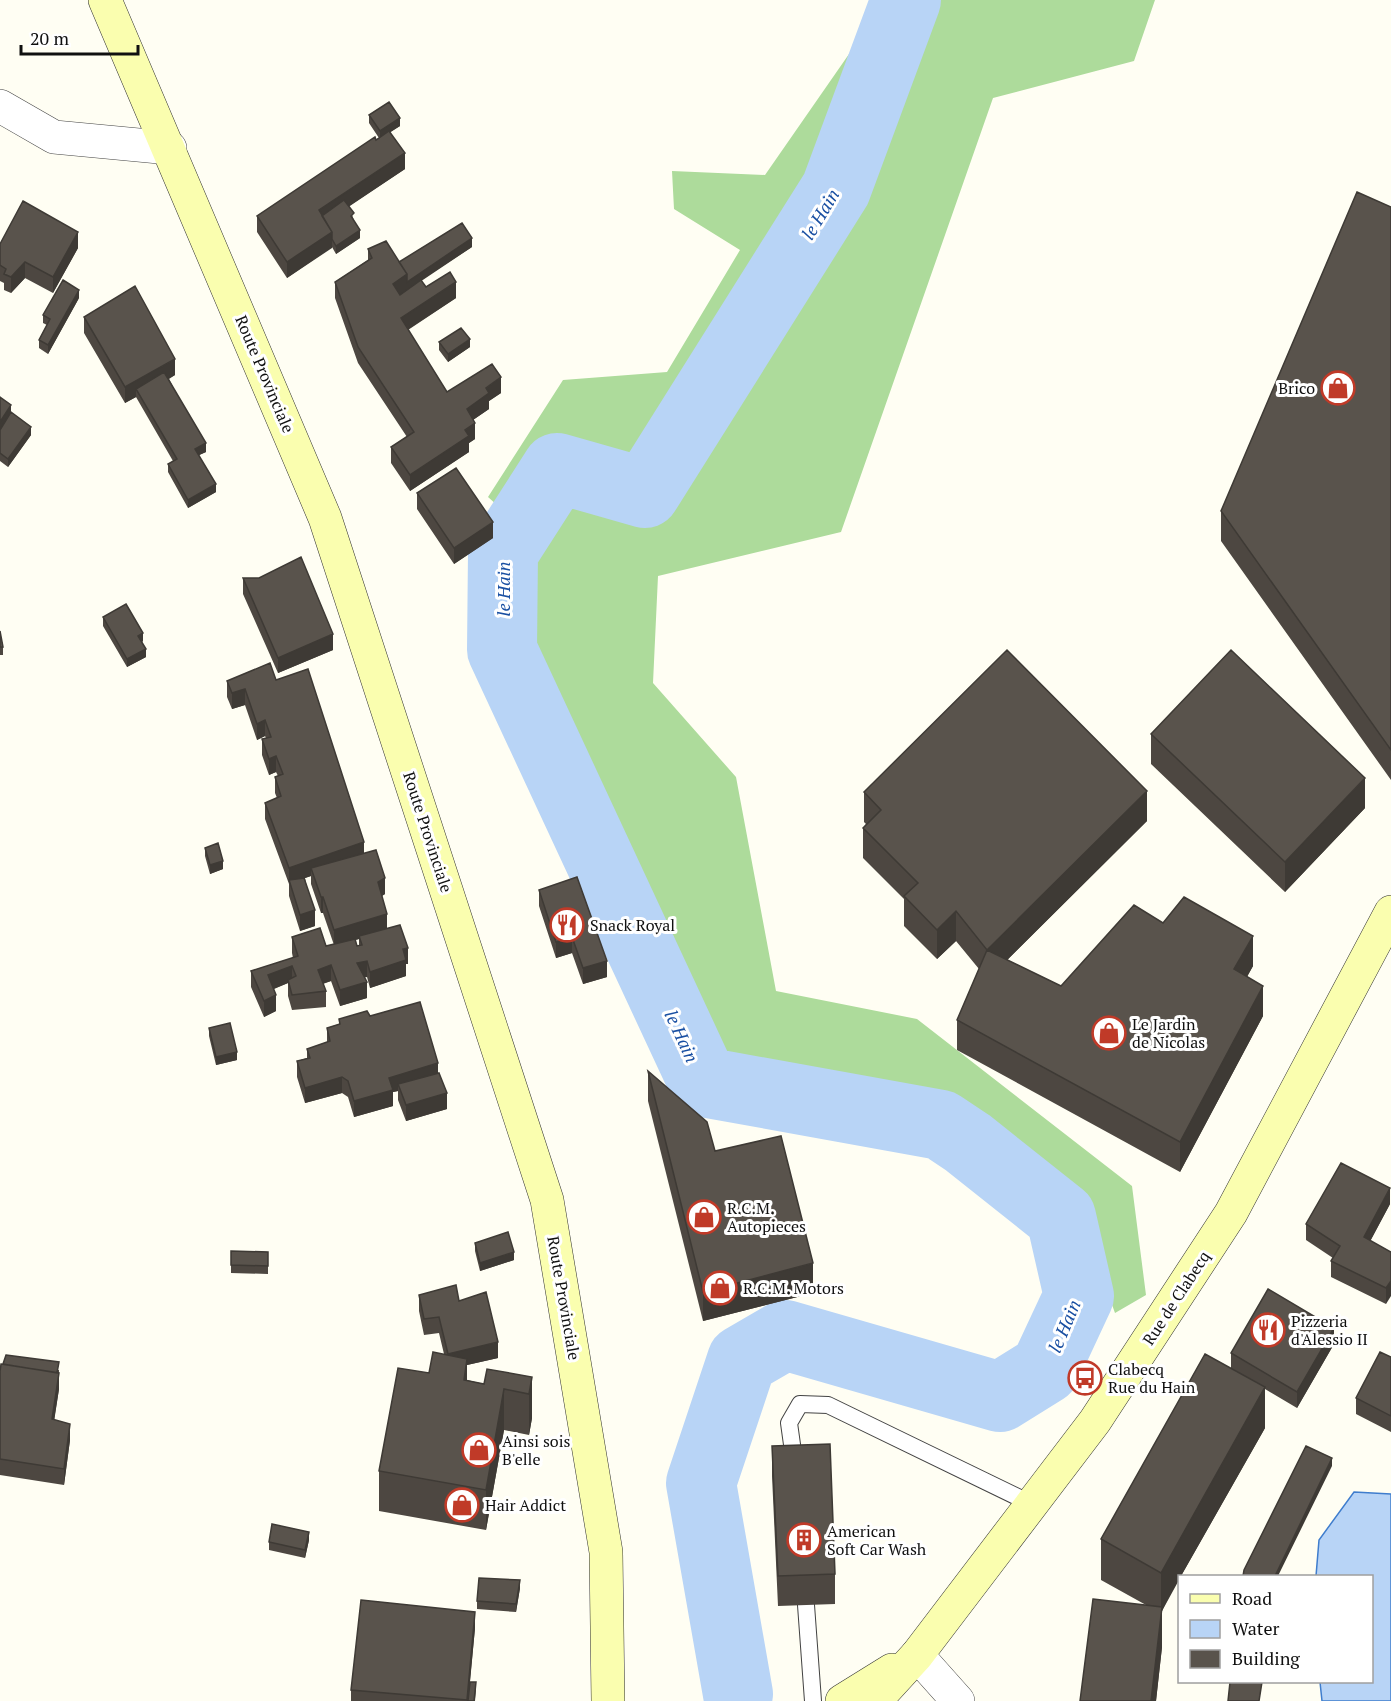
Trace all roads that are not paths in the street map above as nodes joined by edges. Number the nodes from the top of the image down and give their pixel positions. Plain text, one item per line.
1 (105, 0) edge
2 (0, 106) edge
3 (170, 148) junction
4 (1391, 912) edge
5 (796, 1475) edge
6 (1032, 1504) junction
7 (806, 1605) edge
8 (917, 1655) junction
9 (608, 1701) edge
10 (813, 1701) edge
11 (842, 1701) edge
12 (875, 1701) edge
13 (958, 1701) edge

1 - 3 main road, Route Provinciale
2 - 3 street
3 - 9 main road, Route Provinciale
4 - 6 main road, Rue de Clabecq
5 - 6 lane
6 - 8 main road, Rue de Clabecq
7 - 10 lane
8 - 11 main road, Rue de Clabecq
8 - 12 main road, Rue de Clabecq
8 - 13 street

